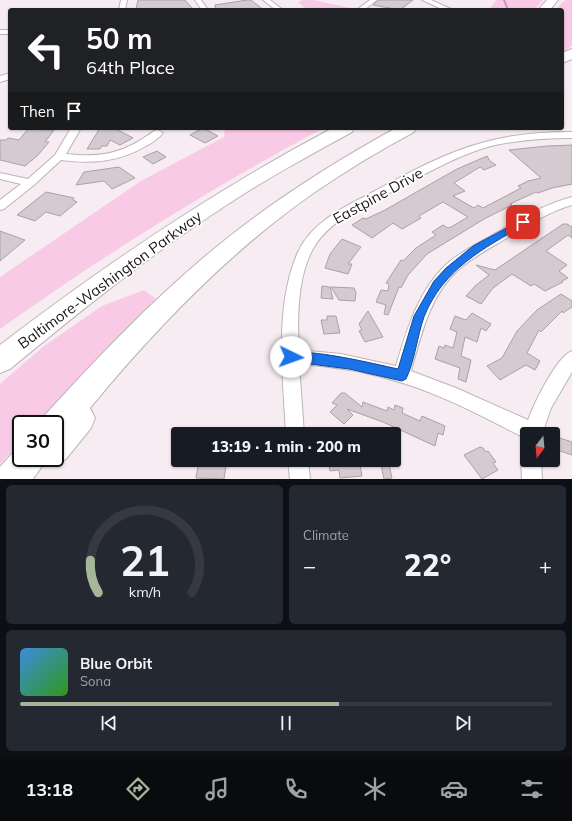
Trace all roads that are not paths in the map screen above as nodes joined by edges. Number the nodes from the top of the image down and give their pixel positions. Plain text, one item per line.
1 (266, 0) edge
2 (374, 0) edge
3 (425, 0) edge
4 (553, 0) edge
5 (277, 8) edge
6 (362, 8) edge
7 (445, 8) edge
8 (546, 8) edge
9 (75, 130) edge
10 (342, 130) edge
11 (404, 130) edge
12 (158, 133) dead end
13 (572, 136) edge
14 (58, 157) junction
15 (0, 176) edge
16 (30, 183) junction
17 (572, 202) edge
18 (0, 206) edge
19 (242, 238) junction
20 (141, 253) junction
21 (0, 348) edge
22 (291, 357) junction
23 (572, 358) edge
24 (0, 361) edge
25 (402, 375) junction
26 (64, 417) edge
27 (295, 427) edge
28 (520, 427) edge
29 (535, 427) edge
30 (64, 438) edge
31 (22, 467) edge
32 (40, 467) edge
33 (299, 467) edge
34 (531, 467) edge
35 (12, 479) edge
36 (30, 479) edge
37 (300, 479) edge
38 (532, 479) edge

1 - 5 street
2 - 6 street
3 - 7 street
4 - 8 highway
9 - 14 street
10 - 20 highway, Baltimore-Washington Parkway
11 - 19 highway
12 - 14 street
13 - 22 street, Eastpine Drive
14 - 16 street
15 - 16 street
16 - 18 street
17 - 25 street
19 - 26 highway
19 - 30 highway
20 - 21 highway
20 - 24 highway, Baltimore-Washington Parkway
22 - 25 street
22 - 27 street, Eastpine Drive
23 - 29 street
25 - 28 street
31 - 35 highway
32 - 36 highway
33 - 37 street
34 - 38 street

